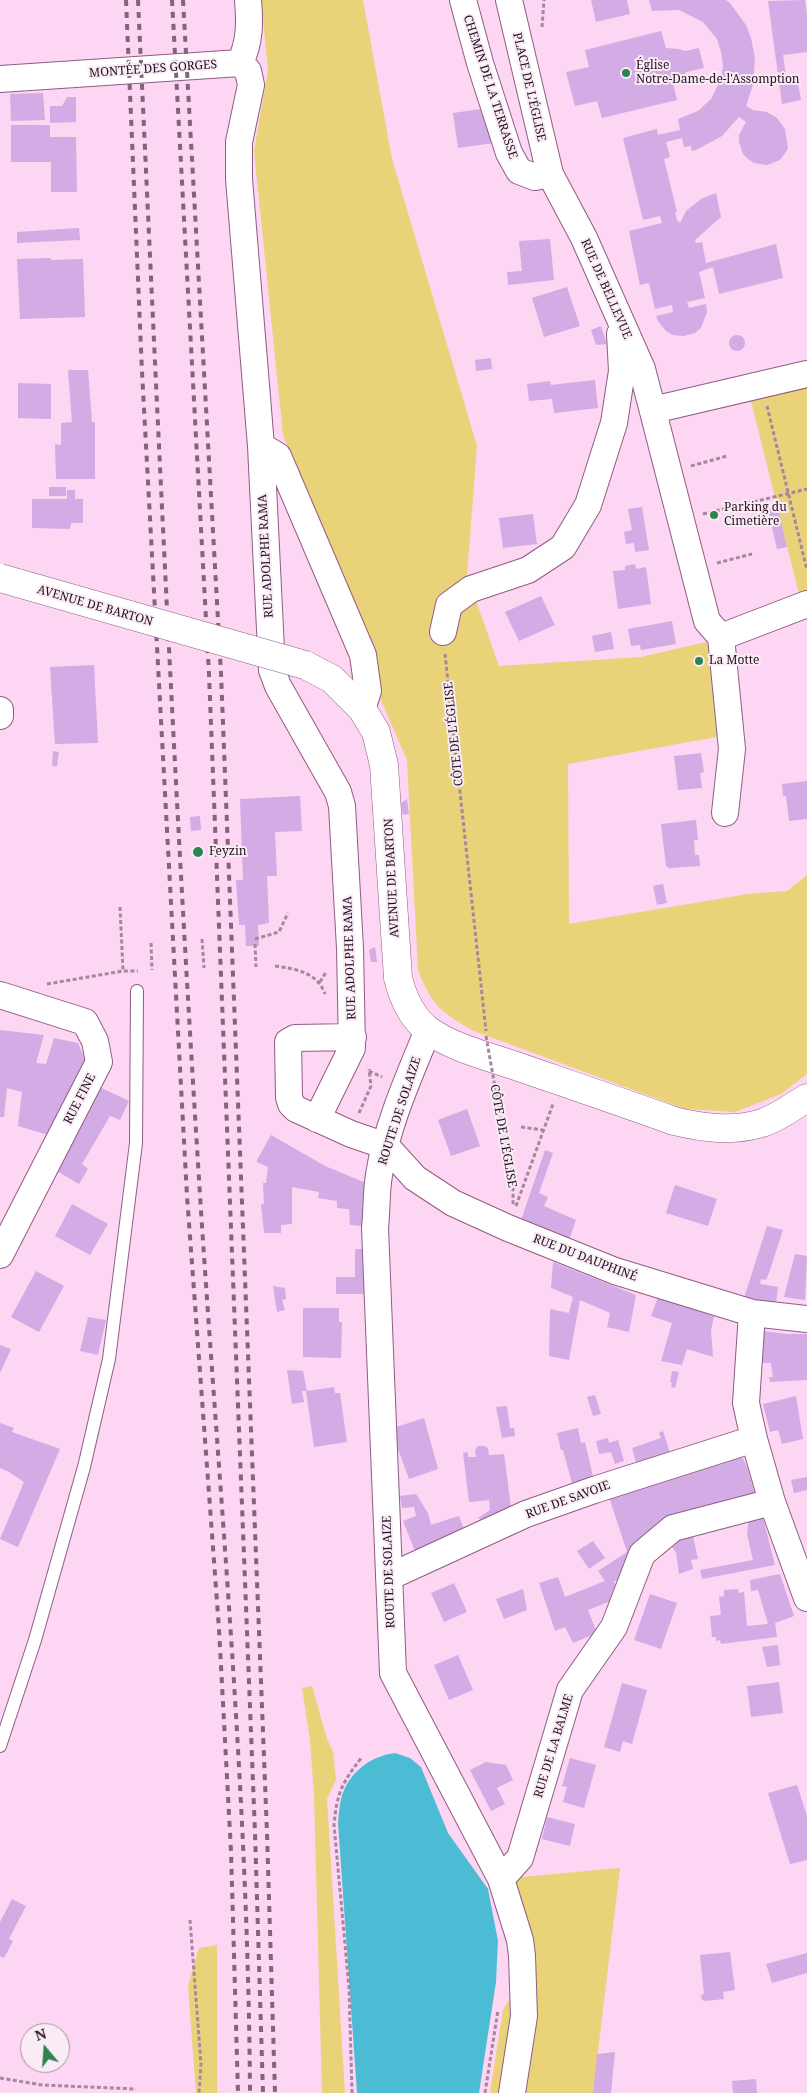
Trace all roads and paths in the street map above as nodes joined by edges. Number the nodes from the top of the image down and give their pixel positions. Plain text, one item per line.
1 (248, 0) edge
2 (463, 0) edge
3 (509, 0) edge
4 (240, 63) junction
5 (0, 79) edge
6 (550, 174) junction
7 (620, 320) junction
8 (807, 374) edge
9 (775, 403) dead end
10 (653, 410) junction
11 (261, 446) junction
12 (727, 456) dead end
13 (669, 472) junction
14 (807, 489) edge
15 (788, 493) junction
16 (681, 520) junction
17 (752, 554) dead end
18 (693, 569) junction
19 (807, 570) edge
20 (0, 578) edge
21 (807, 604) edge
22 (443, 632) joint
23 (721, 637) junction
24 (362, 708) junction
25 (0, 710) edge
26 (0, 716) edge
27 (725, 813) dead end
28 (120, 907) dead end
29 (288, 913) dead end
30 (202, 939) dead end
31 (255, 939) dead end
32 (152, 943) dead end
33 (255, 944) dead end
34 (275, 966) dead end
35 (256, 967) dead end
36 (204, 968) dead end
37 (152, 970) dead end
38 (123, 971) junction
39 (138, 971) dead end
40 (326, 971) dead end
41 (320, 982) junction
42 (38, 986) dead end
43 (137, 992) dead end
44 (0, 995) edge
45 (428, 1030) junction
46 (341, 1037) junction
47 (556, 1097) dead end
48 (807, 1098) edge
49 (317, 1119) junction
50 (521, 1127) dead end
51 (543, 1130) junction
52 (386, 1146) junction
53 (508, 1228) junction
54 (0, 1254) edge
55 (752, 1313) junction
56 (807, 1319) edge
57 (754, 1439) junction
58 (772, 1502) junction
59 (389, 1577) junction
60 (807, 1598) edge
61 (0, 1746) edge
62 (362, 1757) dead end
63 (501, 1879) junction
64 (190, 1920) dead end
65 (0, 2078) edge
66 (136, 2089) dead end
67 (199, 2093) edge
68 (352, 2093) edge
69 (512, 2093) edge

1 - 4 street
2 - 6 street, CHEMIN DE LA TERRASSE
3 - 6 street, PLACE DE L'ÉGLISE
4 - 5 street, MONTÉE DES GORGES
4 - 11 street, RUE ADOLPHE RAMA
6 - 7 street, RUE DE BELLEVUE
7 - 10 street, RUE DE BELLEVUE
7 - 22 street
8 - 10 street
9 - 15 path
10 - 13 street, RUE DE BELLEVUE
11 - 24 street
11 - 46 street, RUE ADOLPHE RAMA
12 - 13 path
13 - 16 street, RUE DE BELLEVUE
14 - 15 path
15 - 16 path
15 - 19 path
16 - 18 street, RUE DE BELLEVUE
17 - 18 path
18 - 23 street, RUE DE BELLEVUE
20 - 24 street, AVENUE DE BARTON, bridge
21 - 23 street
22 - 53 path, CÔTE DE L'ÉGLISE, bridge
23 - 27 street
24 - 45 street, AVENUE DE BARTON
25 - 26 street
28 - 38 path
29 - 31 path
30 - 36 path
32 - 37 path
33 - 35 path
34 - 41 path
38 - 39 path
38 - 42 path
40 - 41 path
41 - 46 path
43 - 61 lane
44 - 54 street, RUE FINE
45 - 48 street, AVENUE DE BARTON
45 - 52 street, ROUTE DE SOLAIZE
46 - 49 street, RUE ADOLPHE RAMA
46 - 49 street
47 - 51 path
49 - 52 street
50 - 51 path
51 - 53 path
52 - 53 street, RUE DU DAUPHINÉ
52 - 59 street, ROUTE DE SOLAIZE
53 - 55 street, RUE DU DAUPHINÉ
55 - 56 street, RUE DU DAUPHINÉ
55 - 57 street
57 - 58 street
57 - 59 street, RUE DE SAVOIE
58 - 60 street
58 - 63 street, RUE DE LA BALME
59 - 63 street, ROUTE DE SOLAIZE
62 - 68 path
63 - 69 street, ROUTE DE SOLAIZE
64 - 67 path
65 - 66 path

